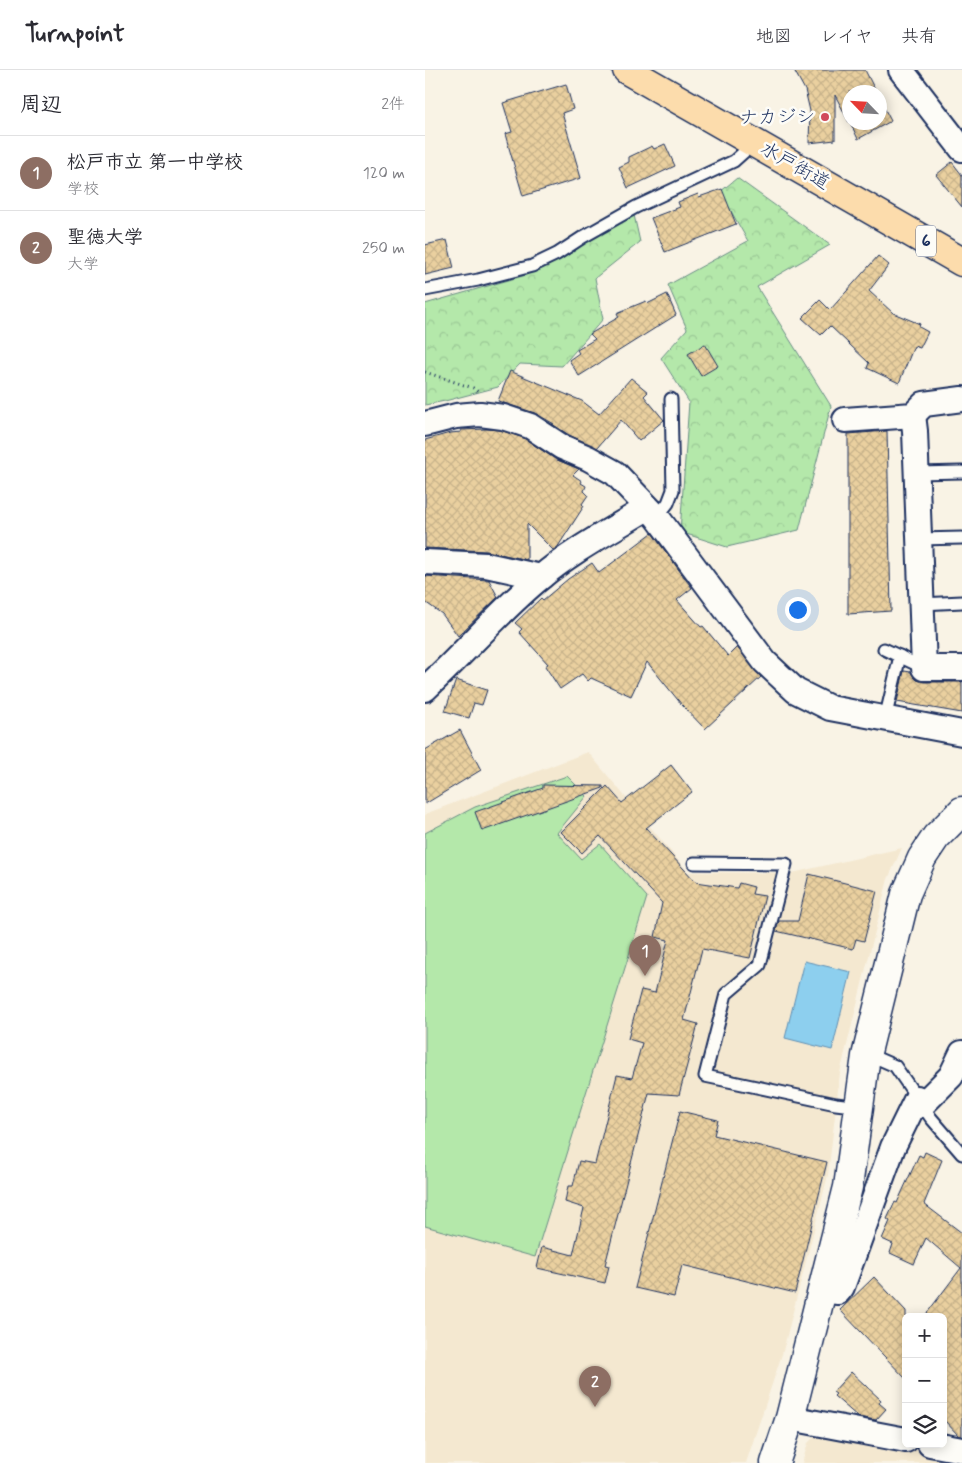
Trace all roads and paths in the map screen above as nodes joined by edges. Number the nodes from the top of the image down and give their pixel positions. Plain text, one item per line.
1 (627, 70) edge
2 (901, 70) edge
3 (754, 143) junction
4 (962, 149) edge
5 (962, 262) edge
6 (425, 290) edge
7 (425, 372) edge
8 (671, 399) dead end
9 (962, 399) edge
10 (913, 415) junction
11 (503, 417) junction
12 (845, 420) dead end
13 (425, 424) edge
14 (962, 472) edge
15 (917, 473) junction
16 (652, 512) junction
17 (962, 538) edge
18 (919, 540) junction
19 (425, 562) edge
20 (541, 577) junction
21 (962, 602) edge
22 (921, 604) junction
23 (884, 649) dead end
24 (900, 656) junction
25 (924, 668) junction
26 (962, 668) edge
27 (425, 689) edge
28 (885, 719) junction
29 (962, 733) edge
30 (962, 812) edge
31 (694, 863) dead end
32 (962, 1053) edge
33 (866, 1056) junction
34 (920, 1102) junction
35 (860, 1107) junction
36 (962, 1154) edge
37 (822, 1290) junction
38 (790, 1418) junction
39 (902, 1439) edge
40 (947, 1447) edge
41 (962, 1450) edge
42 (775, 1463) edge

1 - 3 highway, 水戸街道 / 6
2 - 4 street
3 - 5 highway, 水戸街道 / 6
3 - 6 lane
7 - 11 path
8 - 16 lane
9 - 10 street
10 - 12 street
10 - 15 street
11 - 13 street
11 - 16 street
14 - 15 lane
15 - 18 street
16 - 20 street
16 - 28 street
17 - 18 lane
18 - 22 street
19 - 20 street
20 - 27 street
21 - 22 lane
22 - 25 street
23 - 24 lane
24 - 25 lane
24 - 28 lane
25 - 26 street
28 - 29 street
30 - 33 street
31 - 35 lane
32 - 34 street
33 - 34 lane
33 - 35 street
34 - 36 lane
34 - 37 street
35 - 37 street
37 - 38 street
38 - 39 street
38 - 42 street
40 - 41 street

